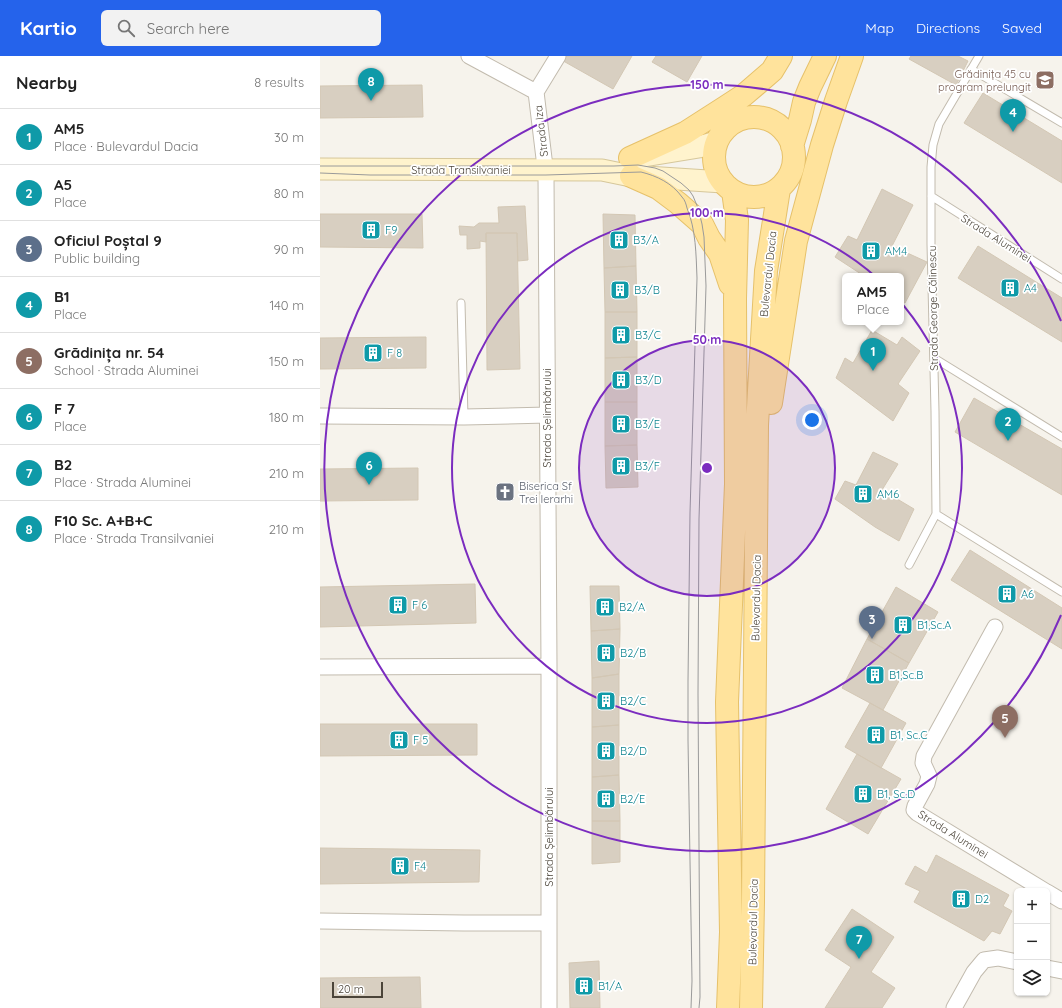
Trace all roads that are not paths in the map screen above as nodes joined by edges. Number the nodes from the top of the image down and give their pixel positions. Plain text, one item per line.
1 (469, 56) edge
2 (558, 56) edge
3 (781, 56) edge
4 (791, 56) edge
5 (824, 56) edge
6 (852, 56) edge
7 (979, 56) edge
8 (971, 70) junction
9 (536, 92) junction
10 (738, 120) junction
11 (1062, 123) edge
12 (719, 137) junction
13 (792, 146) junction
14 (631, 167) junction
15 (320, 169) edge
16 (545, 170) junction
17 (728, 187) junction
18 (779, 188) junction
19 (931, 196) junction
20 (1062, 279) edge
21 (735, 299) junction
22 (461, 303) dead end
23 (934, 358) junction
24 (547, 415) junction
25 (320, 416) edge
26 (464, 417) junction
27 (1062, 437) edge
28 (757, 504) junction
29 (936, 514) junction
30 (909, 565) dead end
31 (1062, 592) edge
32 (995, 627) dead end
33 (549, 666) junction
34 (320, 667) edge
35 (1039, 888) edge
36 (1050, 894) edge
37 (1062, 901) edge
38 (320, 921) edge
39 (549, 923) junction
40 (1014, 961) edge
41 (1050, 969) edge
42 (1062, 971) edge
43 (549, 1008) edge
44 (728, 1008) edge
45 (751, 1008) edge
46 (954, 1008) edge

1 - 9 street, Strada Iza
2 - 9 street, Strada Iza
3 - 14 main road
4 - 10 main road
5 - 13 main road
6 - 28 main road
7 - 8 lane, Strada George Călinescu
8 - 11 lane
8 - 19 lane, Strada George Călinescu
9 - 16 street, Strada Iza
10 - 12 main road
10 - 13 main road
12 - 14 main road, Strada Transilvaniei
12 - 17 main road
13 - 18 main road
14 - 16 main road, Strada Transilvaniei
14 - 17 main road, Strada Transilvaniei
14 - 21 main road
15 - 16 main road, Strada Transilvaniei
16 - 24 street, Strada Șelimbărului
17 - 18 main road
17 - 21 main road, Bulevardul Dacia
18 - 28 main road, Bulevardul Dacia
19 - 20 lane, Strada Aluminei
19 - 23 lane, Strada George Călinescu
21 - 44 main road, Bulevardul Dacia
22 - 26 lane
23 - 27 lane
23 - 29 lane, Strada George Călinescu
24 - 26 street
24 - 33 street, Strada Șelimbărului
25 - 26 street
28 - 45 main road, Bulevardul Dacia
29 - 30 lane, Strada George Călinescu
29 - 31 lane
32 - 35 street, Strada Aluminei
33 - 34 street
33 - 39 street, Strada Șelimbărului
36 - 37 street, Strada Aluminei
38 - 39 street
39 - 43 street, Strada Șelimbărului
40 - 46 street
41 - 42 street

